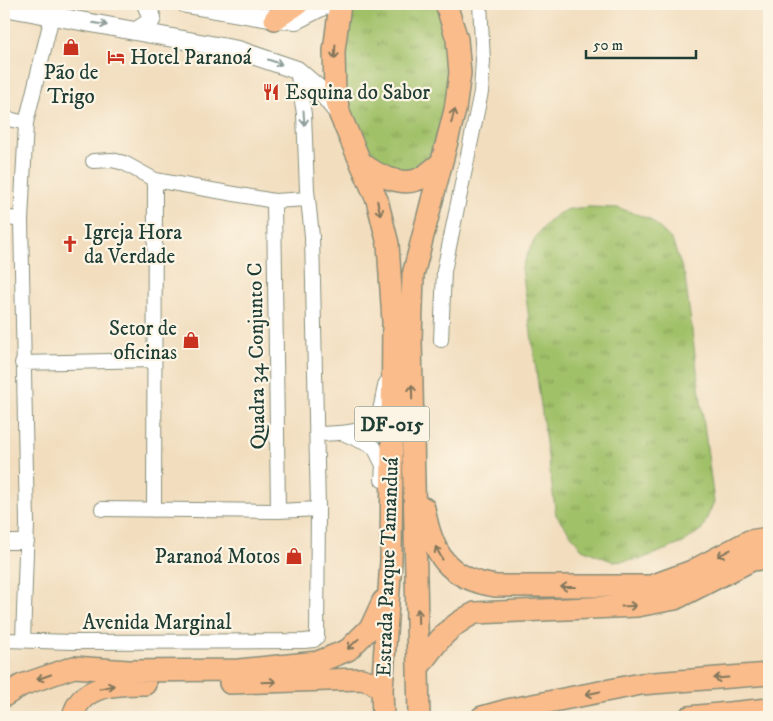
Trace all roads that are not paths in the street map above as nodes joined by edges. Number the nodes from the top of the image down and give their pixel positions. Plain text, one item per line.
1 (146, 4) edge
2 (186, 4) edge
3 (298, 4) edge
4 (327, 4) edge
5 (340, 4) edge
6 (446, 4) edge
7 (480, 4) edge
8 (4, 7) edge
9 (52, 16) junction
10 (275, 19) junction
11 (138, 30) junction
12 (297, 70) junction
13 (340, 116) junction
14 (4, 118) edge
15 (26, 123) junction
16 (94, 161) dead end
17 (362, 163) junction
18 (441, 163) junction
19 (155, 180) junction
20 (435, 184) junction
21 (459, 191) junction
22 (307, 194) junction
23 (274, 201) junction
24 (4, 217) edge
25 (21, 220) junction
26 (441, 340) dead end
27 (392, 350) junction
28 (153, 360) junction
29 (22, 363) junction
30 (343, 433) junction
31 (317, 434) junction
32 (413, 441) junction
33 (102, 509) dead end
34 (318, 509) junction
35 (154, 510) junction
36 (278, 511) junction
37 (769, 538) edge
38 (4, 542) edge
39 (27, 542) junction
40 (769, 558) edge
41 (391, 561) junction
42 (389, 590) junction
43 (4, 640) edge
44 (23, 640) junction
45 (74, 642) junction
46 (74, 667) junction
47 (420, 672) junction
48 (769, 674) edge
49 (4, 696) edge
50 (382, 702) edge
51 (769, 709) edge
52 (730, 715) edge
53 (73, 717) edge
54 (420, 717) edge
55 (482, 717) edge
56 (688, 717) edge

1 - 11 street
2 - 10 street
3 - 10 main road
4 - 10 street
5 -> 13 main road, Estrada Parque Tamanduá / DF-015
18 -> 6 main road, Estrada Parque Tamanduá / DF-015
7 - 21 street
8 - 9 street
9 -> 11 street
9 - 15 street
11 -> 12 street
12 - 13 street
12 -> 22 street
13 - 17 main road, Estrada Parque Tamanduá / DF-015
14 - 15 street
15 - 25 street
16 - 19 street
17 - 18 main road
17 -> 27 main road, Estrada Parque Tamanduá / DF-015
18 - 20 main road, Estrada Parque Tamanduá / DF-015
19 - 23 street
19 - 28 street
20 - 21 street
32 -> 20 main road, Estrada Parque Tamanduá / DF-015
21 - 26 street
22 - 23 street
22 - 31 street
23 - 36 street, Quadra 34 Conjunto C
24 - 25 street
25 - 29 street
27 - 30 street
27 - 41 main road, Estrada Parque Tamanduá / DF-015
28 - 29 street
28 - 35 street
29 - 39 street
30 - 31 street
30 - 41 street
31 - 34 street
37 -> 32 main road
47 -> 32 main road, Estrada Parque Tamanduá / DF-015
33 - 35 street
34 - 36 street
34 - 45 street, Avenida Marginal
35 - 36 street
38 - 39 street
39 - 44 street
47 -> 40 main road
41 - 42 main road, Estrada Parque Tamanduá / DF-015
42 -> 46 main road
42 - 50 main road, Estrada Parque Tamanduá / DF-015
43 - 44 street, Avenida Marginal
44 - 45 street, Avenida Marginal
45 - 46 street
46 -> 49 main road
47 - 54 main road, Estrada Parque Tamanduá
48 -> 55 main road
53 -> 50 main road
51 - 52 main road
52 - 56 main road

